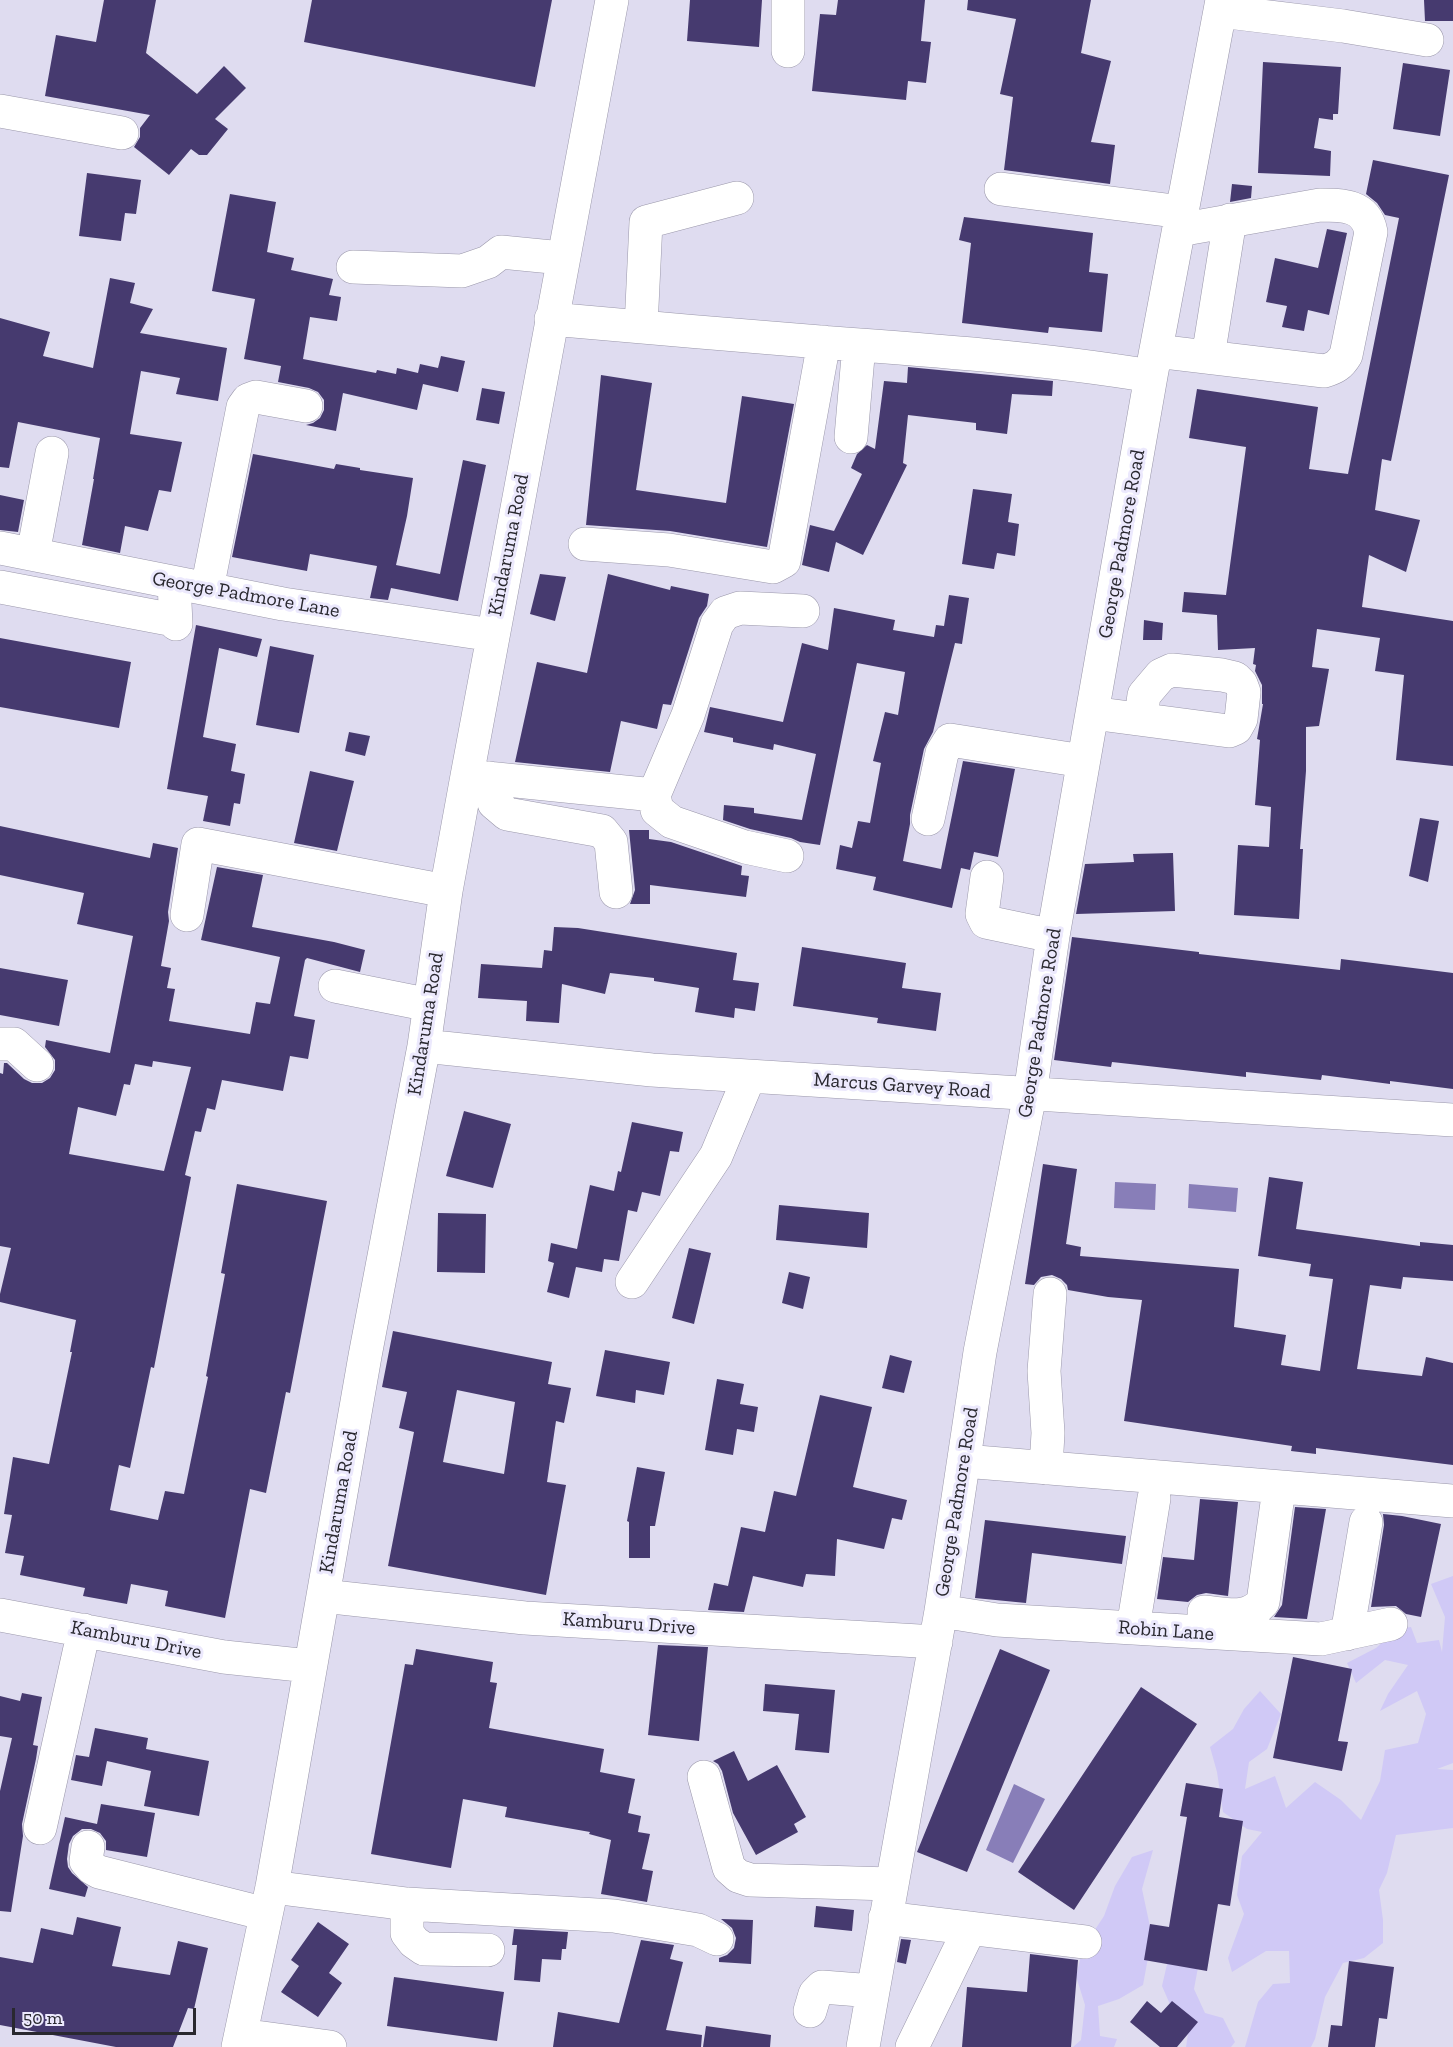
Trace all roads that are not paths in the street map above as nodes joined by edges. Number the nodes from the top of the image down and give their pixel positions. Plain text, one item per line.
1 (612, 0) edge
2 (788, 0) edge
3 (1221, 5) edge
4 (1427, 40) dead end
5 (788, 51) dead end
6 (0, 111) edge
7 (122, 133) dead end
8 (1001, 189) dead end
9 (737, 198) dead end
10 (1230, 220) junction
11 (1180, 221) junction
12 (562, 258) junction
13 (353, 267) dead end
14 (551, 319) junction
15 (641, 327) junction
16 (824, 342) junction
17 (859, 345) junction
18 (1208, 357) junction
19 (1153, 364) junction
20 (306, 406) dead end
21 (851, 437) dead end
22 (52, 453) dead end
23 (585, 544) dead end
24 (0, 548) edge
25 (33, 554) junction
26 (174, 583) junction
27 (0, 587) edge
28 (207, 589) junction
29 (802, 610) dead end
30 (493, 635) junction
31 (1092, 713) junction
32 (1141, 718) dead end
33 (1083, 761) junction
34 (478, 777) junction
35 (654, 795) junction
36 (928, 819) dead end
37 (787, 856) dead end
38 (987, 877) dead end
39 (446, 891) junction
40 (616, 892) dead end
41 (187, 915) dead end
42 (1053, 936) junction
43 (335, 986) dead end
44 (430, 1005) junction
45 (0, 1044) edge
46 (424, 1046) junction
47 (37, 1065) dead end
48 (749, 1077) junction
49 (1030, 1094) junction
50 (1453, 1120) edge
51 (632, 1282) dead end
52 (1050, 1294) dead end
53 (964, 1461) junction
54 (1046, 1468) junction
55 (1154, 1498) dead end
56 (1453, 1501) edge
57 (1277, 1503) dead end
58 (1366, 1522) dead end
59 (323, 1596) junction
60 (0, 1615) edge
61 (1135, 1618) junction
62 (1391, 1624) dead end
63 (938, 1627) junction
64 (84, 1630) junction
65 (1347, 1634) junction
66 (309, 1666) junction
67 (704, 1777) dead end
68 (40, 1828) dead end
69 (88, 1847) dead end
70 (891, 1884) junction
71 (269, 1900) junction
72 (407, 1904) junction
73 (885, 1918) junction
74 (970, 1928) junction
75 (717, 1939) dead end
76 (1085, 1942) dead end
77 (488, 1950) dead end
78 (873, 1991) junction
79 (810, 2011) dead end
80 (240, 2041) edge
81 (330, 2047) edge
82 (863, 2047) edge
83 (912, 2047) edge

1 - 12 street, Kindaruma Road
2 - 5 street
3 - 4 street
3 - 11 street, George Padmore Road
6 - 7 street
8 - 11 street
9 - 15 street
10 - 11 street
10 - 18 street
10 - 18 street
11 - 19 street, George Padmore Road
12 - 13 street
12 - 14 street, Kindaruma Road
14 - 15 street
14 - 30 street, Kindaruma Road
15 - 16 street
16 - 17 street
16 - 23 street
17 - 19 street
17 - 21 street
18 - 19 street
19 - 31 street, George Padmore Road
20 - 28 street
22 - 25 street
24 - 25 street, George Padmore Lane
25 - 26 street, George Padmore Lane
26 - 27 street
26 - 28 street, George Padmore Lane
28 - 30 street, George Padmore Lane
29 - 35 street
30 - 34 street, Kindaruma Road
31 - 32 street
31 - 33 street, George Padmore Road
33 - 36 street
33 - 42 street, George Padmore Road
34 - 35 street
34 - 39 street, Kindaruma Road
34 - 40 street
35 - 37 street
38 - 42 street
39 - 41 street
39 - 44 street, Kindaruma Road
42 - 49 street, George Padmore Road
43 - 44 street
44 - 46 street, Kindaruma Road
45 - 47 street
46 - 48 street, Marcus Garvey Road
46 - 59 street, Kindaruma Road
48 - 49 street, Marcus Garvey Road
48 - 51 street
49 - 50 street, Marcus Garvey Road
49 - 53 street, George Padmore Road
52 - 54 street
53 - 54 street
53 - 63 street, George Padmore Road
54 - 56 street
55 - 61 street
57 - 61 street
58 - 65 street
59 - 63 street, Kamburu Drive
59 - 66 street, Kindaruma Road
60 - 64 street, Kamburu Drive
61 - 63 street, Robin Lane
61 - 65 street, Robin Lane
62 - 65 street, Robin Lane
63 - 70 street, George Padmore Road
64 - 66 street, Kamburu Drive
64 - 68 street
66 - 71 street, Kindaruma Road
67 - 70 street
69 - 71 street
70 - 73 street, George Padmore Road
71 - 72 street
71 - 80 street, Kindaruma Road
72 - 75 street
72 - 77 street
73 - 74 street
73 - 78 street, George Padmore Road
74 - 76 street
74 - 83 street
78 - 79 street
78 - 82 street, George Padmore Road
80 - 81 street

